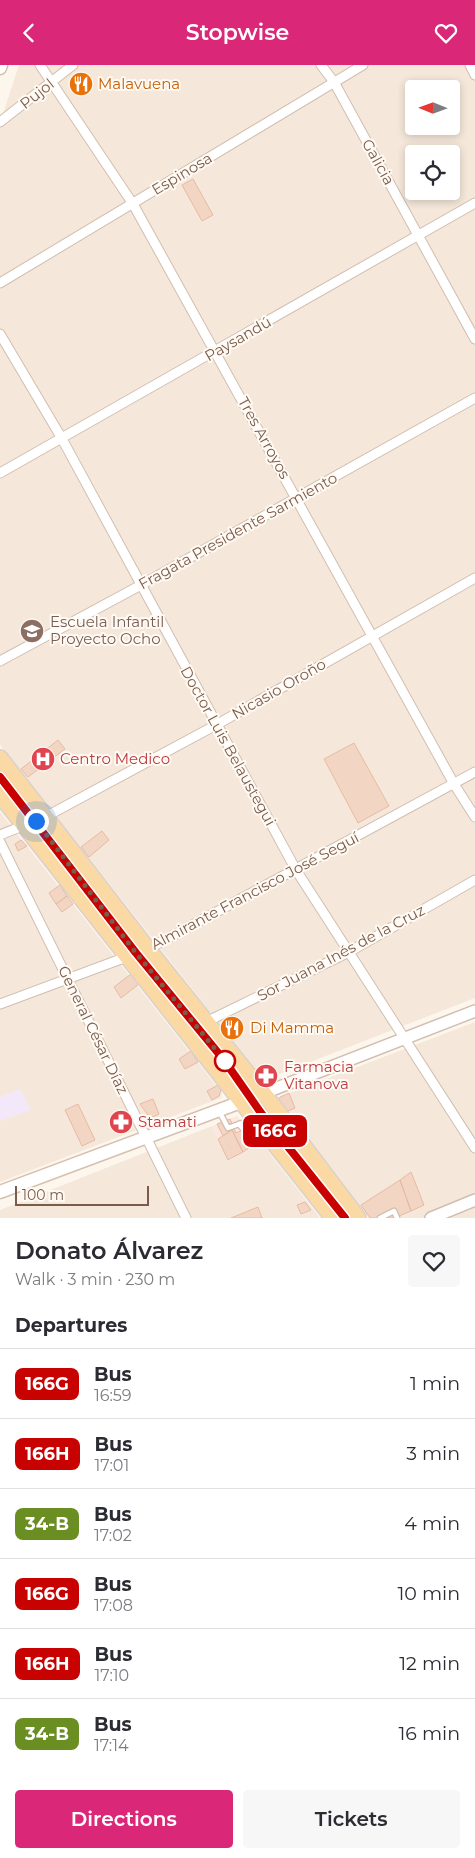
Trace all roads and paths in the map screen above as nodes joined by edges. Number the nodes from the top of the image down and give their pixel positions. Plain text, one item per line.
1 (40, 65) edge
2 (73, 65) edge
3 (321, 65) edge
4 (363, 65) edge
5 (470, 65) edge
6 (475, 75) edge
7 (52, 82) junction
8 (334, 82) junction
9 (0, 122) edge
10 (475, 203) edge
11 (133, 204) junction
12 (418, 234) junction
13 (0, 283) edge
14 (0, 333) edge
15 (475, 339) edge
16 (217, 352) junction
17 (475, 398) edge
18 (61, 437) junction
19 (0, 473) edge
20 (297, 498) junction
21 (475, 578) edge
22 (141, 585) junction
23 (371, 635) junction
24 (0, 661) edge
25 (216, 725) junction
26 (0, 758) edge
27 (475, 772) edge
28 (0, 777) edge
29 (454, 784) junction
30 (0, 795) edge
31 (475, 817) edge
32 (36, 821) junction
33 (0, 835) edge
34 (0, 842) edge
35 (64, 859) junction
36 (296, 870) junction
37 (475, 880) edge
38 (349, 952) junction
39 (137, 953) junction
40 (70, 979) junction
41 (0, 1005) edge
42 (475, 1011) edge
43 (206, 1023) junction
44 (405, 1037) junction
45 (252, 1098) junction
46 (218, 1110) junction
47 (254, 1118) junction
48 (239, 1124) junction
49 (264, 1131) junction
50 (146, 1138) junction
51 (475, 1147) edge
52 (0, 1192) edge
53 (475, 1200) edge
54 (186, 1218) edge
55 (333, 1218) edge
56 (346, 1218) edge
57 (358, 1218) edge
58 (380, 1218) edge
59 (397, 1218) edge
60 (431, 1218) edge

1 - 7 street, Tres Arroyos
2 - 7 street, Pujol
3 - 8 street, Galicia
4 - 8 street, Espinosa
5 - 6 street
7 - 9 street, Pujol
7 - 11 street, Tres Arroyos
8 - 11 street, Espinosa
8 - 12 street, Galicia
10 - 12 street, Paysandú
11 - 13 street, Espinosa
11 - 16 street, Tres Arroyos
12 - 15 street, Galicia
12 - 16 street, Paysandú
14 - 18 street, Doctor Luis Belaustegui
16 - 18 street, Paysandú
16 - 20 street, Tres Arroyos
17 - 20 street, Fragata Presidente Sarmiento
18 - 19 street, Paysandú
18 - 22 street, Doctor Luis Belaustegui
20 - 22 street, Fragata Presidente Sarmiento
20 - 23 street, Tres Arroyos
21 - 23 street, Nicasio Oroño
22 - 24 street, Fragata Presidente Sarmiento
22 - 25 street, Doctor Luis Belaustegui
23 - 25 street, Nicasio Oroño
23 - 29 street, Tres Arroyos
25 - 32 street, Nicasio Oroño
25 - 36 street, Doctor Luis Belaustegui
26 - 32 main road
27 - 29 street, Almirante Francisco José Seguí
28 - 32 lane
29 - 31 street, Tres Arroyos
29 - 36 street, Almirante Francisco José Seguí
30 - 32 main road
32 - 33 street, Nicasio Oroño
32 - 35 lane
32 - 35 lane
32 - 39 main road
32 - 39 main road
34 - 40 street, General César Díaz
35 - 39 lane
36 - 38 street, Doctor Luis Belaustegui
36 - 39 street, Almirante Francisco José Seguí
37 - 38 street, Sor Juana Inés de la Cruz
38 - 43 street, Sor Juana Inés de la Cruz
38 - 44 street, Doctor Luis Belaustegui
39 - 40 street, Almirante Francisco José Seguí
39 - 43 main road
39 - 45 main road
40 - 41 street, Almirante Francisco José Seguí
40 - 50 street, General César Díaz
42 - 44 street
43 - 45 main road
44 - 45 street
44 - 51 street, Doctor Luis Belaustegui
45 - 46 main road
45 - 47 main road
45 - 56 lane
45 - 57 main road
46 - 48 lane
46 - 50 main road
47 - 48 lane
47 - 49 main road
48 - 49 lane
49 - 55 main road
50 - 52 main road
50 - 54 street, General César Díaz
53 - 60 street
58 - 59 lane

